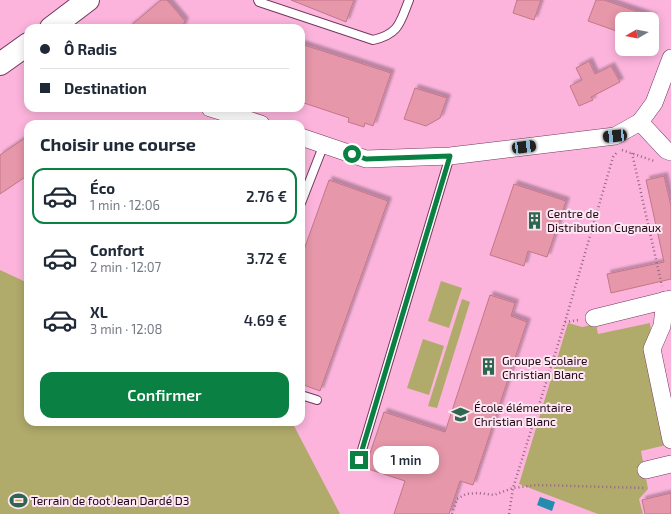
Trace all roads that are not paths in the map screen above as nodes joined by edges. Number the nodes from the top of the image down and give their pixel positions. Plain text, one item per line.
1 (88, 0) edge
2 (258, 0) edge
3 (409, 0) edge
4 (56, 24) edge
5 (24, 47) edge
6 (671, 58) edge
7 (0, 64) edge
8 (223, 112) edge
9 (248, 120) edge
10 (640, 122) junction
11 (305, 138) edge
12 (324, 144) junction
13 (450, 156) junction
14 (666, 158) edge
15 (305, 193) edge
16 (668, 300) edge
17 (594, 318) dead end
18 (305, 396) edge
19 (316, 400) dead end
20 (671, 440) edge
21 (359, 460) dead end
22 (671, 464) edge
23 (646, 470) dead end

1 - 4 main road
2 - 3 lane
5 - 7 main road
6 - 10 street
8 - 9 street
10 - 13 street
10 - 14 street
11 - 12 street
12 - 13 street
12 - 15 lane
13 - 21 lane
16 - 17 street
16 - 20 street
18 - 19 lane
22 - 23 street

